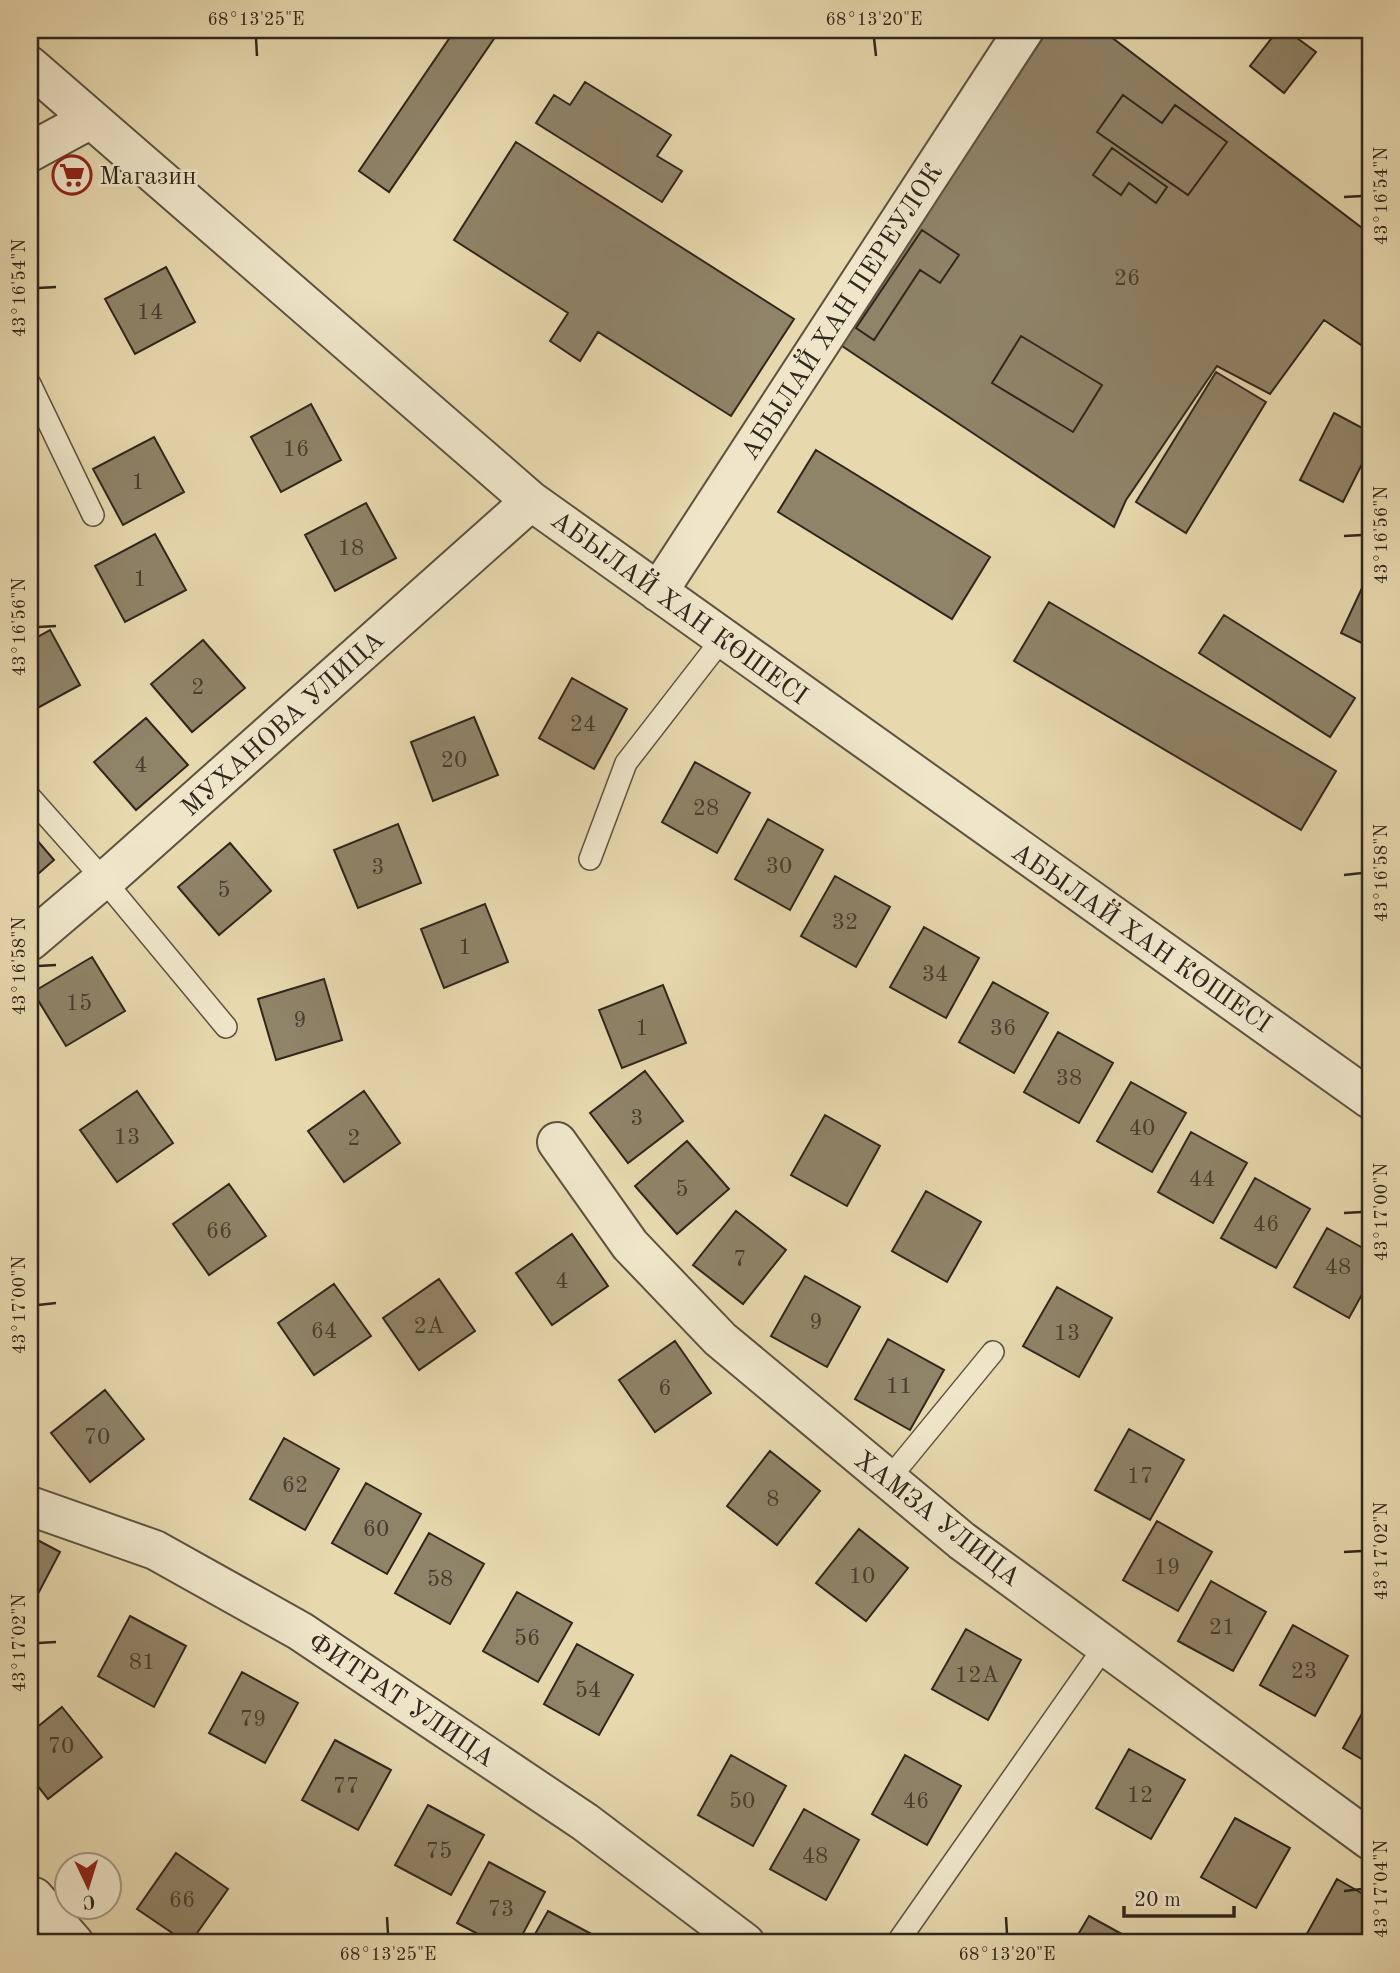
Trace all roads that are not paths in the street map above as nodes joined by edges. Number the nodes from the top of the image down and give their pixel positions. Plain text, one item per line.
1 (1024, 30) edge
2 (30, 66) edge
3 (91, 119) junction
4 (30, 152) edge
5 (30, 384) edge
6 (531, 501) junction
7 (93, 515) dead end
8 (658, 592) junction
9 (723, 638) junction
10 (30, 797) edge
11 (590, 859) dead end
12 (103, 878) junction
13 (30, 941) edge
14 (226, 1027) dead end
15 (1370, 1099) edge
16 (557, 1142) dead end
17 (993, 1352) dead end
18 (888, 1480) junction
19 (30, 1506) edge
20 (1105, 1646) junction
21 (1370, 1840) edge
22 (31, 1891) edge
23 (74, 1943) edge
24 (745, 1943) edge
25 (897, 1943) edge

1 - 8 street, АБЫЛАЙ ХАН ПЕРЕУЛОК
2 - 3 street, АБЫЛАЙ ХАН КӨШЕСІ
3 - 4 street
3 - 6 street, АБЫЛАЙ ХАН КӨШЕСІ
5 - 7 lane
6 - 8 street, АБЫЛАЙ ХАН КӨШЕСІ
6 - 12 street, МУХАНОВА УЛИЦА
8 - 9 street, АБЫЛАЙ ХАН КӨШЕСІ
9 - 11 lane
9 - 15 street, АБЫЛАЙ ХАН КӨШЕСІ
10 - 12 lane
12 - 13 street, МУХАНОВА УЛИЦА
12 - 14 lane
16 - 18 street, ХАМЗА УЛИЦА
17 - 18 lane
18 - 20 street, ХАМЗА УЛИЦА
19 - 24 street, ФИТРАТ УЛИЦА
20 - 21 street, ХАМЗА УЛИЦА
20 - 25 lane
22 - 23 street

